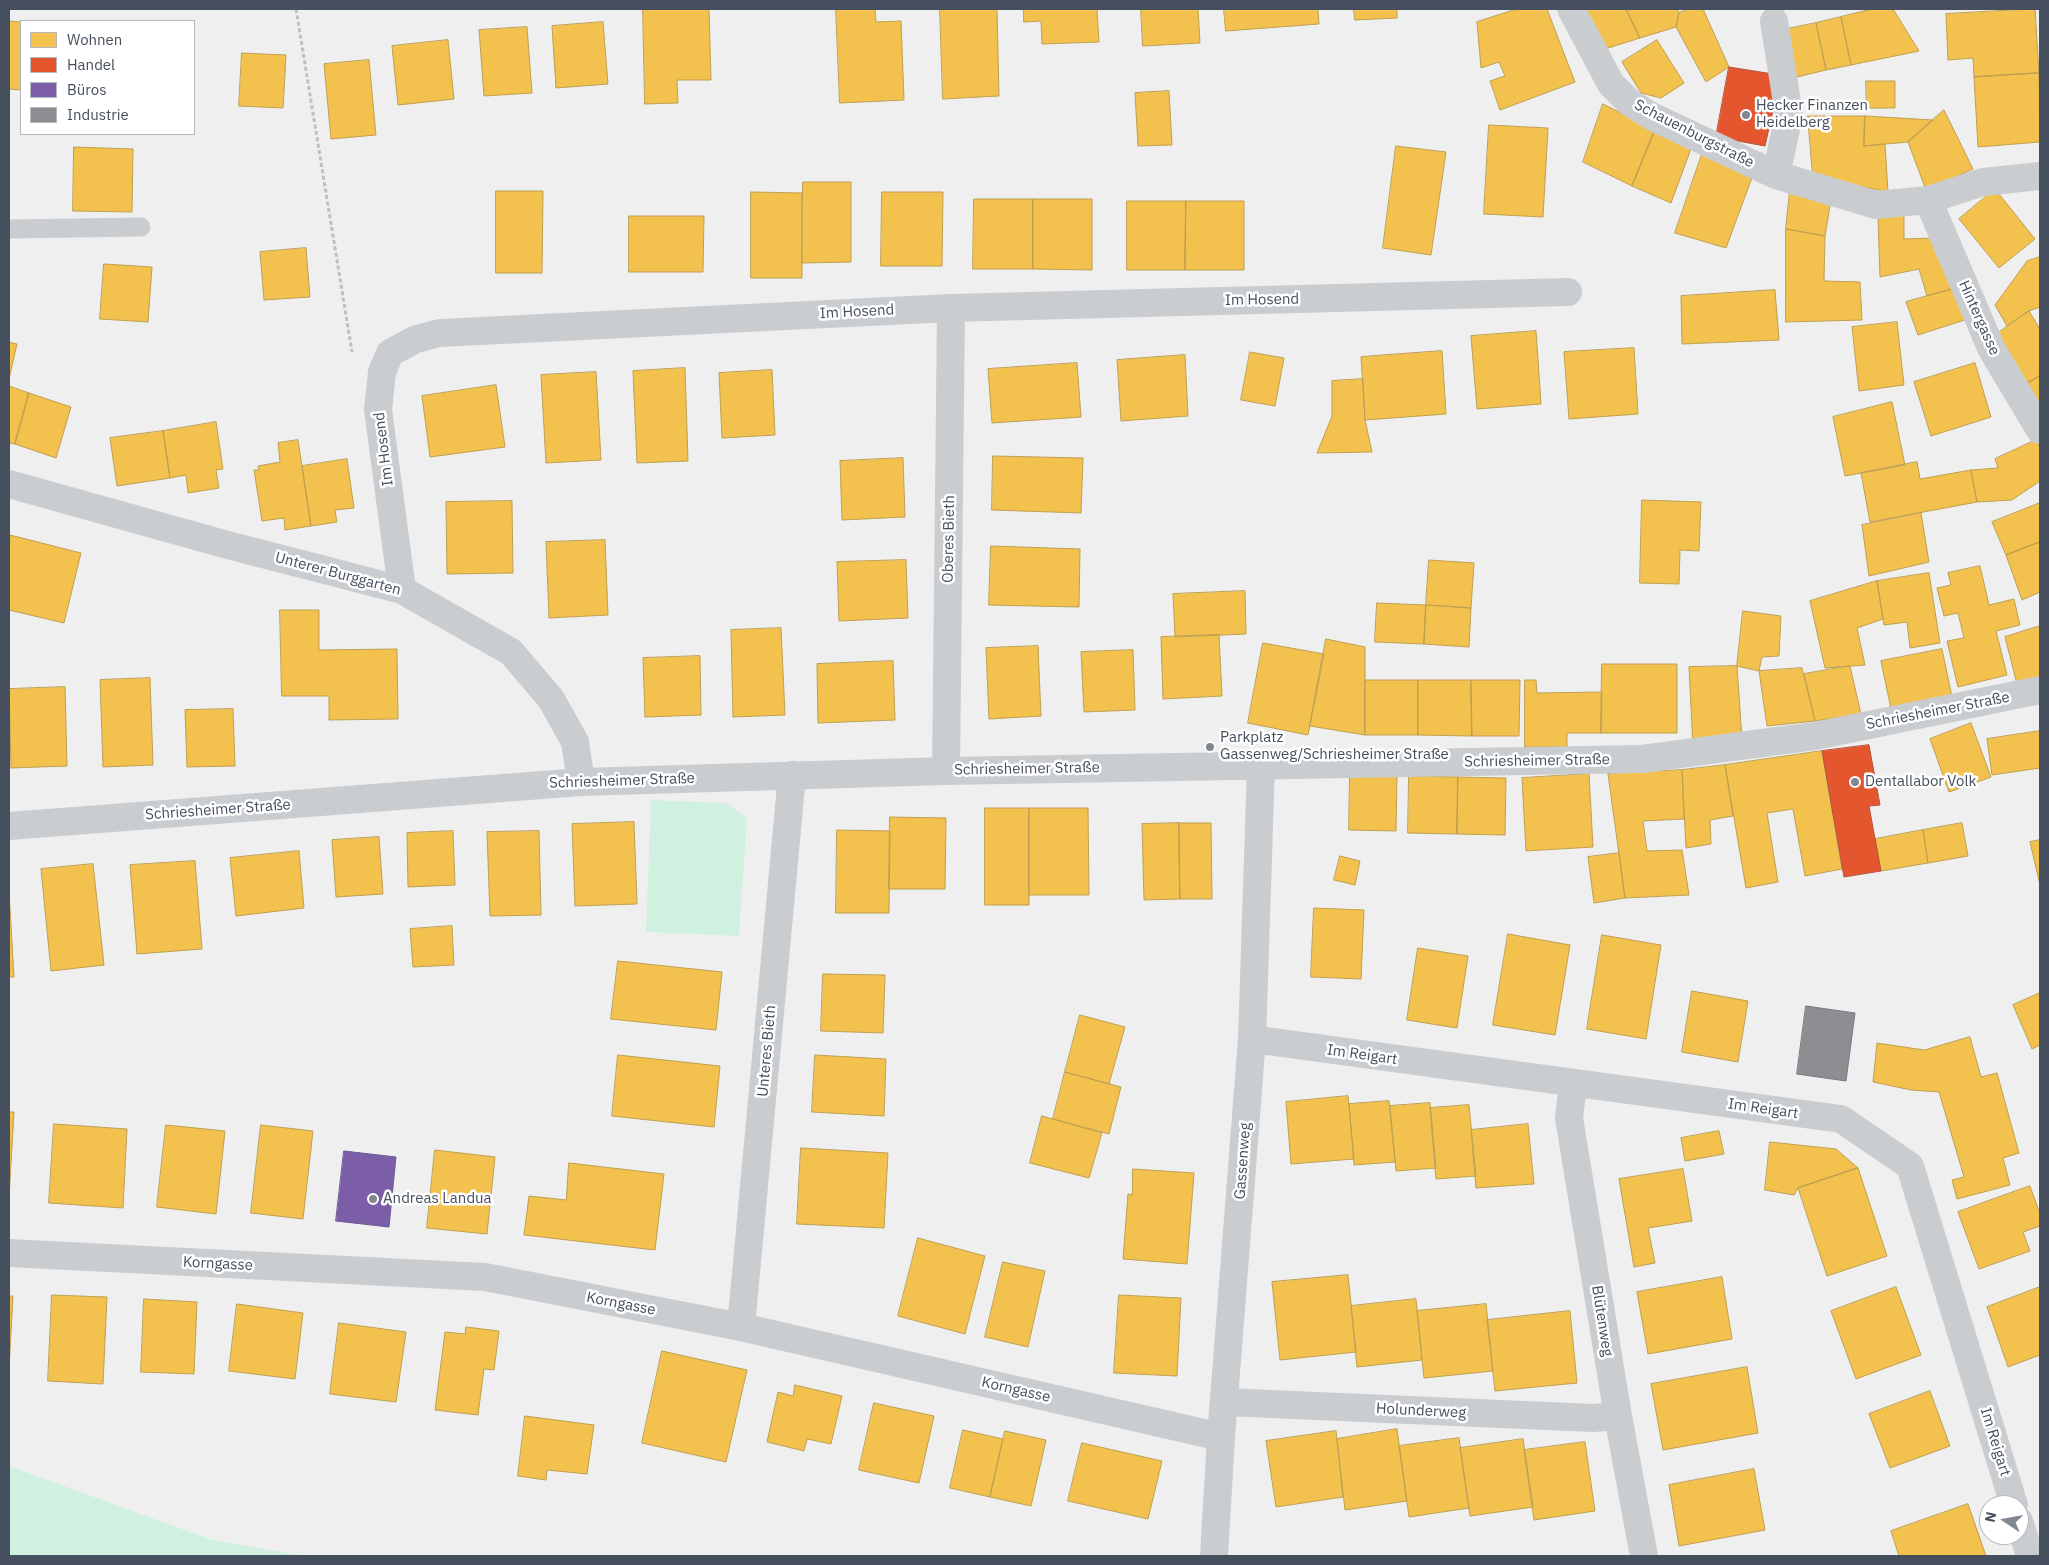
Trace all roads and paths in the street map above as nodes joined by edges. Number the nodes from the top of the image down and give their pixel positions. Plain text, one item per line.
1 (296, 9) edge
2 (1571, 9) edge
3 (1774, 21) dead end
4 (1776, 175) junction
5 (2040, 176) edge
6 (1928, 200) junction
7 (141, 227) dead end
8 (9, 230) edge
9 (1568, 292) dead end
10 (951, 308) junction
11 (352, 353) dead end
12 (2040, 430) edge
13 (9, 484) edge
14 (402, 590) junction
15 (2040, 690) edge
16 (1261, 765) junction
17 (946, 771) junction
18 (792, 775) junction
19 (581, 782) junction
20 (9, 826) edge
21 (1252, 1039) junction
22 (1573, 1084) junction
23 (9, 1253) edge
24 (741, 1327) junction
25 (1225, 1402) junction
26 (1618, 1416) junction
27 (1221, 1436) junction
28 (2011, 1495) edge
29 (1214, 1556) edge
30 (1644, 1556) edge

1 - 11 path
2 - 4 street, Schauenburgstraße
3 - 4 street
4 - 6 street, Schauenburgstraße
5 - 6 street, Schauenburgstraße
6 - 12 street, Hintergasse
7 - 8 lane
9 - 10 street, Im Hosend
10 - 14 street, Im Hosend
10 - 17 street, Oberes Bieth
13 - 14 street, Unterer Burggarten
14 - 19 street, Unterer Burggarten
15 - 16 street, Schriesheimer Straße
16 - 17 street, Schriesheimer Straße
16 - 21 street, Gassenweg
17 - 18 street, Schriesheimer Straße
18 - 19 street, Schriesheimer Straße
18 - 24 street, Unteres Bieth
19 - 20 street, Schriesheimer Straße
21 - 22 street, Im Reigart
21 - 25 street, Gassenweg
22 - 26 street, Blütenweg
22 - 28 street, Im Reigart
23 - 24 street, Korngasse
24 - 27 street, Korngasse
25 - 26 street, Holunderweg
25 - 27 street, Gassenweg
26 - 30 street, Blütenweg
27 - 29 street, Gassenweg

